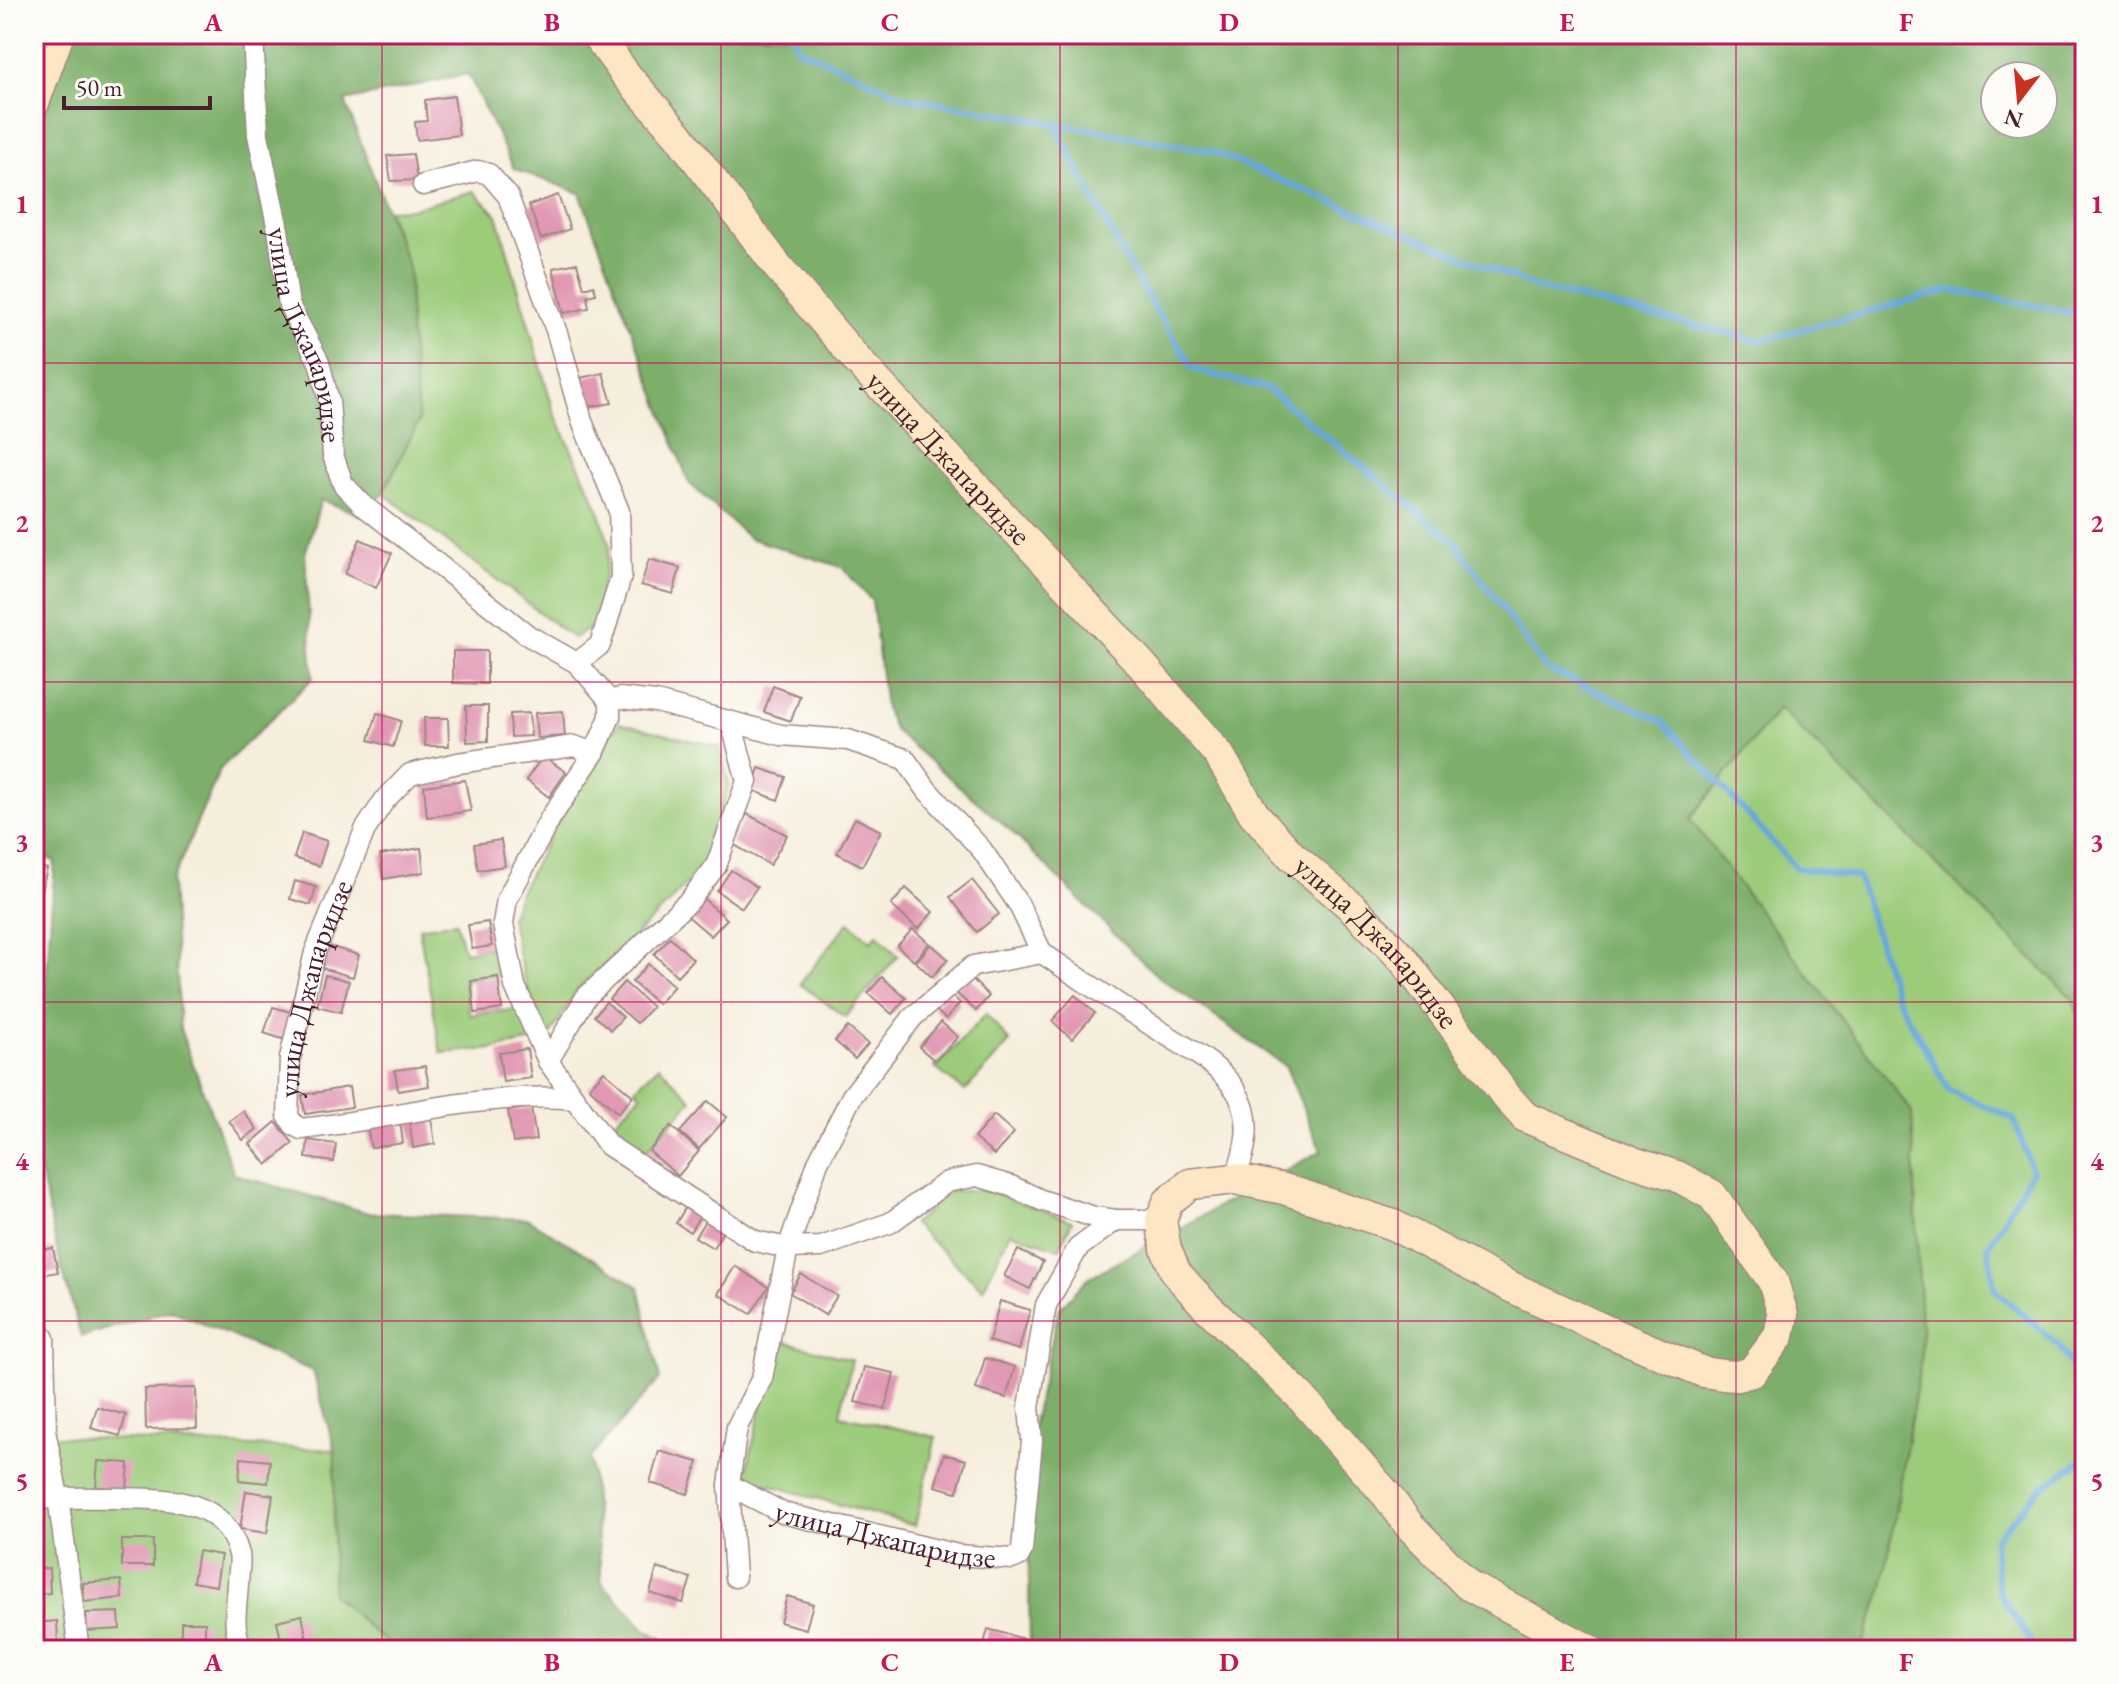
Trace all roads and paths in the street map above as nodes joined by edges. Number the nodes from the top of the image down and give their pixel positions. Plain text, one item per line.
1 (59, 34) edge
2 (253, 34) edge
3 (596, 34) edge
4 (34, 103) edge
5 (423, 185) dead end
6 (577, 663) junction
7 (610, 701) junction
8 (731, 722) junction
9 (594, 753) junction
10 (1042, 953) junction
11 (548, 1061) junction
12 (575, 1099) junction
13 (1235, 1179) junction
14 (1116, 1220) junction
15 (1161, 1220) junction
16 (788, 1248) junction
17 (34, 1325) edge
18 (729, 1485) junction
19 (58, 1497) junction
20 (34, 1499) edge
21 (735, 1577) dead end
22 (79, 1650) edge
23 (245, 1650) edge
24 (1589, 1650) edge

1 - 4 street
2 - 6 street, улица Джапаридзе
3 - 13 street, улица Джапаридзе
5 - 6 street
6 - 7 street, улица Джапаридзе
7 - 8 street
7 - 9 street
8 - 10 street
8 - 11 street
9 - 11 street
9 - 12 street, улица Джапаридзе
10 - 13 street
10 - 16 street, улица Джапаридзе
11 - 12 street
12 - 16 street
13 - 15 street, улица Джапаридзе
14 - 15 street
14 - 16 street
14 - 18 street, улица Джапаридзе
15 - 24 street
16 - 18 street, улица Джапаридзе
17 - 19 street
18 - 21 street, улица Джапаридзе
19 - 20 street
19 - 22 street
19 - 23 street

